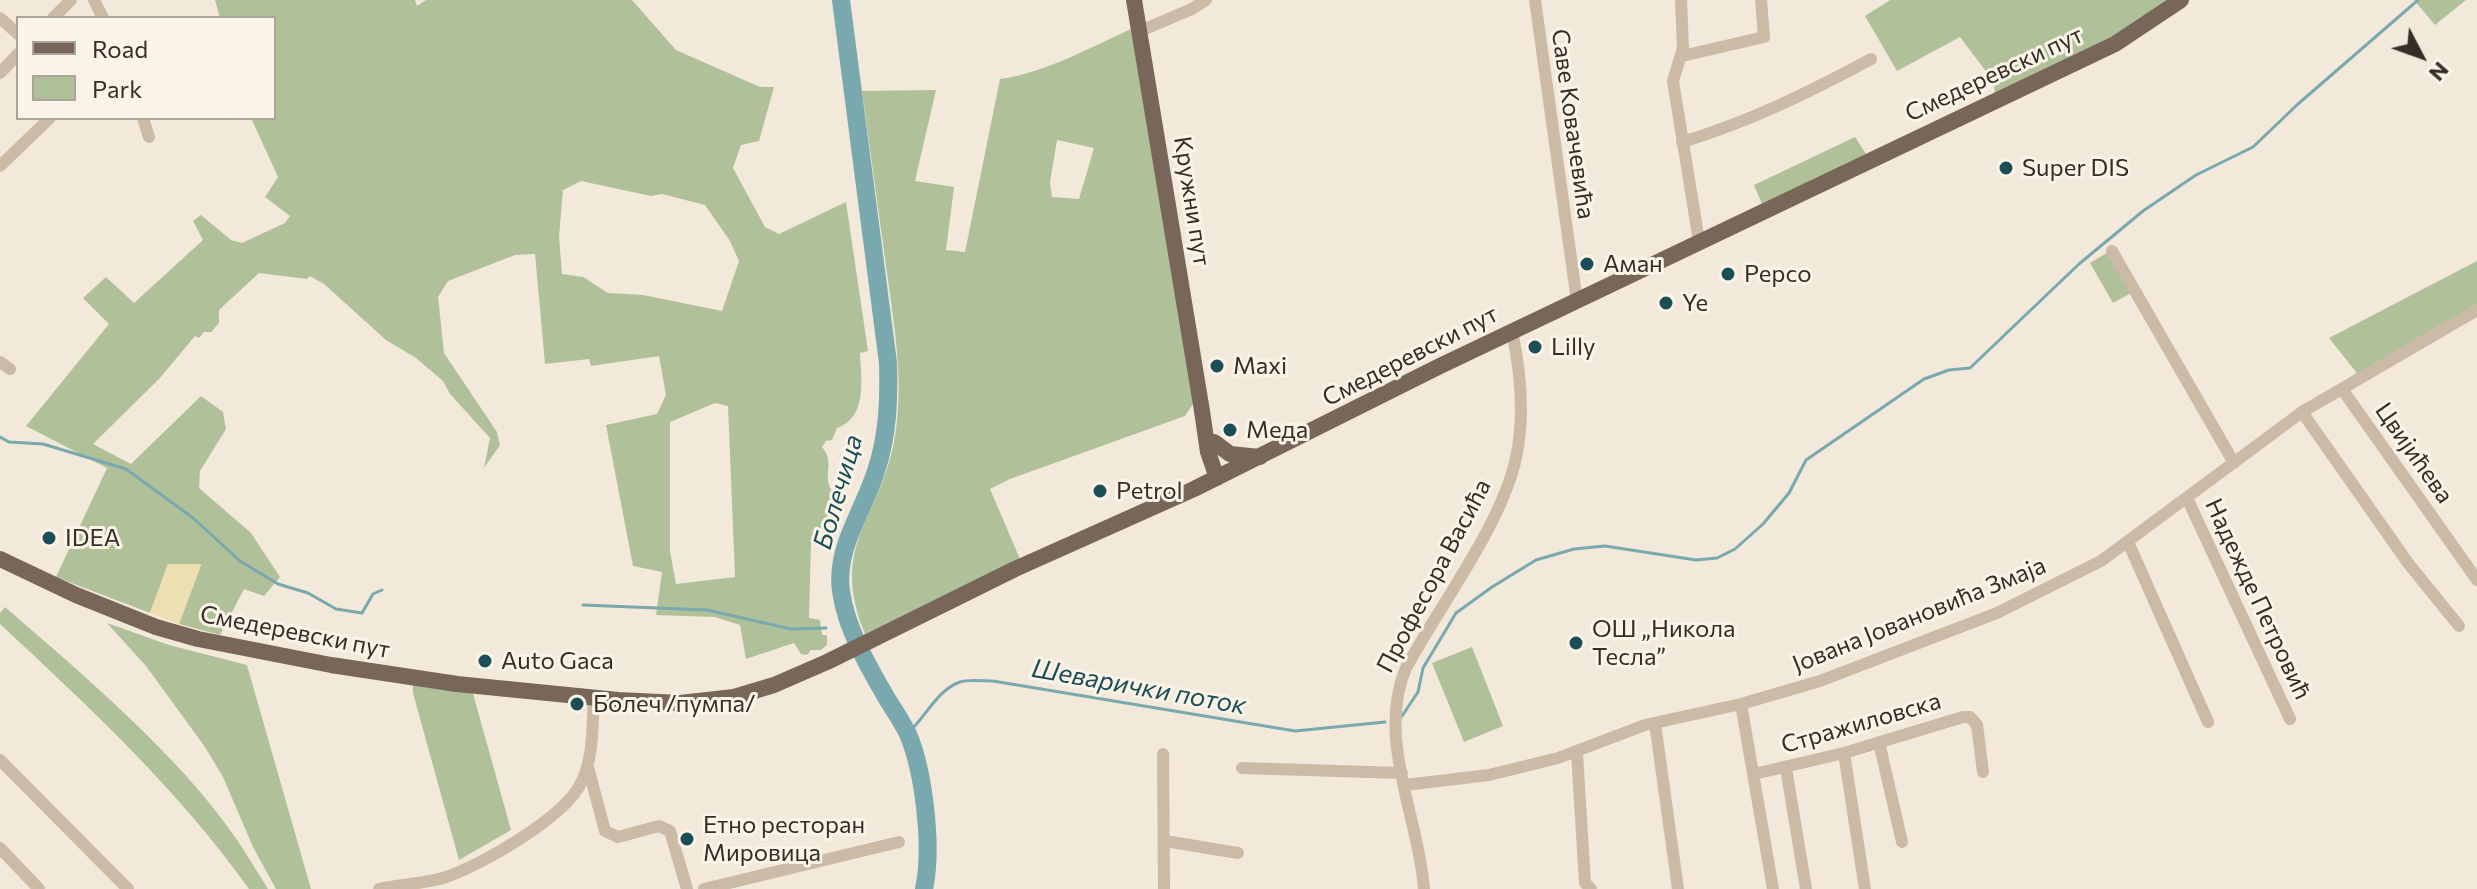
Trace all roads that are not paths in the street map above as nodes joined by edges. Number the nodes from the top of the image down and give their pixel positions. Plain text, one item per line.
1 (71, 0) edge
2 (1134, 0) edge
3 (1206, 0) edge
4 (1535, 0) edge
5 (1681, 0) edge
6 (1761, 0) edge
7 (2181, 0) edge
8 (55, 16) edge
9 (0, 18) edge
10 (1140, 31) junction
11 (16, 32) edge
12 (16, 56) edge
13 (1682, 56) junction
14 (1871, 59) dead end
15 (0, 73) edge
16 (48, 120) edge
17 (144, 120) edge
18 (149, 137) dead end
19 (1682, 142) junction
20 (0, 166) edge
21 (1699, 241) junction
22 (2112, 251) dead end
23 (1577, 301) junction
24 (2477, 310) edge
25 (1512, 331) junction
26 (2342, 389) junction
27 (2302, 412) junction
28 (1211, 447) junction
29 (1261, 457) junction
30 (2234, 463) junction
31 (1221, 476) junction
32 (1194, 489) junction
33 (2187, 498) junction
34 (2128, 542) junction
35 (0, 559) edge
36 (2477, 580) edge
37 (2459, 626) dead end
38 (594, 698) junction
39 (1741, 704) junction
40 (2290, 719) dead end
41 (2208, 722) dead end
42 (1655, 723) junction
43 (1879, 742) junction
44 (1577, 753) junction
45 (1844, 753) junction
46 (1163, 754) dead end
47 (0, 760) edge
48 (588, 765) junction
49 (1242, 768) dead end
50 (1786, 768) junction
51 (1983, 772) dead end
52 (1754, 774) junction
53 (1403, 779) junction
54 (1165, 841) junction
55 (899, 842) dead end
56 (1902, 842) dead end
57 (0, 848) edge
58 (1238, 853) dead end
59 (446, 884) edge
60 (39, 889) edge
61 (128, 889) edge
62 (379, 889) edge
63 (687, 889) edge
64 (704, 889) edge
65 (1164, 889) edge
66 (1424, 889) edge
67 (1591, 889) edge
68 (1678, 889) edge
69 (1773, 889) edge
70 (1806, 889) edge
71 (1865, 889) edge

1 - 8 street
2 - 10 main road, Кружни пут
3 - 10 street
4 - 23 street, Саве Ковачевића
5 - 13 street
6 - 13 street
7 - 21 main road, Смедеревски пут
9 - 11 street
10 - 28 main road, Кружни пут
12 - 15 street
13 - 19 street
14 - 19 street
16 - 20 street
17 - 18 street
19 - 21 street
21 - 23 main road, Смедеревски пут
22 - 30 street
23 - 25 main road, Смедеревски пут
24 - 26 street, Јована Јовановића Змаја
25 - 29 main road, Смедеревски пут
25 - 53 street, Професора Васића
26 - 27 street, Јована Јовановића Змаја
26 - 36 street, Цвијићева
27 - 30 street, Јована Јовановића Змаја
27 - 37 street
28 - 29 main road
28 - 31 main road, Кружни пут
28 - 32 main road
29 - 31 main road, Смедеревски пут
30 - 33 street, Јована Јовановића Змаја
31 - 32 main road, Смедеревски пут
32 - 38 main road, Смедеревски пут
33 - 34 street, Јована Јовановића Змаја
33 - 40 street, Надежде Петровић
34 - 39 street, Јована Јовановића Змаја
34 - 41 street
35 - 38 main road, Смедеревски пут
38 - 48 street
39 - 42 street, Јована Јовановића Змаја
39 - 52 street
42 - 44 street, Јована Јовановића Змаја
42 - 68 street
43 - 45 street, Стражиловска
43 - 51 street, Стражиловска
43 - 56 street
44 - 53 street, Јована Јовановића Змаја
44 - 67 street
45 - 50 street, Стражиловска
45 - 71 street
46 - 54 street
47 - 61 street
48 - 59 street
48 - 63 street
49 - 53 street, Јована Јовановића Змаја
50 - 52 street, Стражиловска
50 - 70 street
52 - 69 street
53 - 66 street, Професора Васића
54 - 58 street
54 - 65 street
55 - 64 street
57 - 60 street
59 - 62 street

